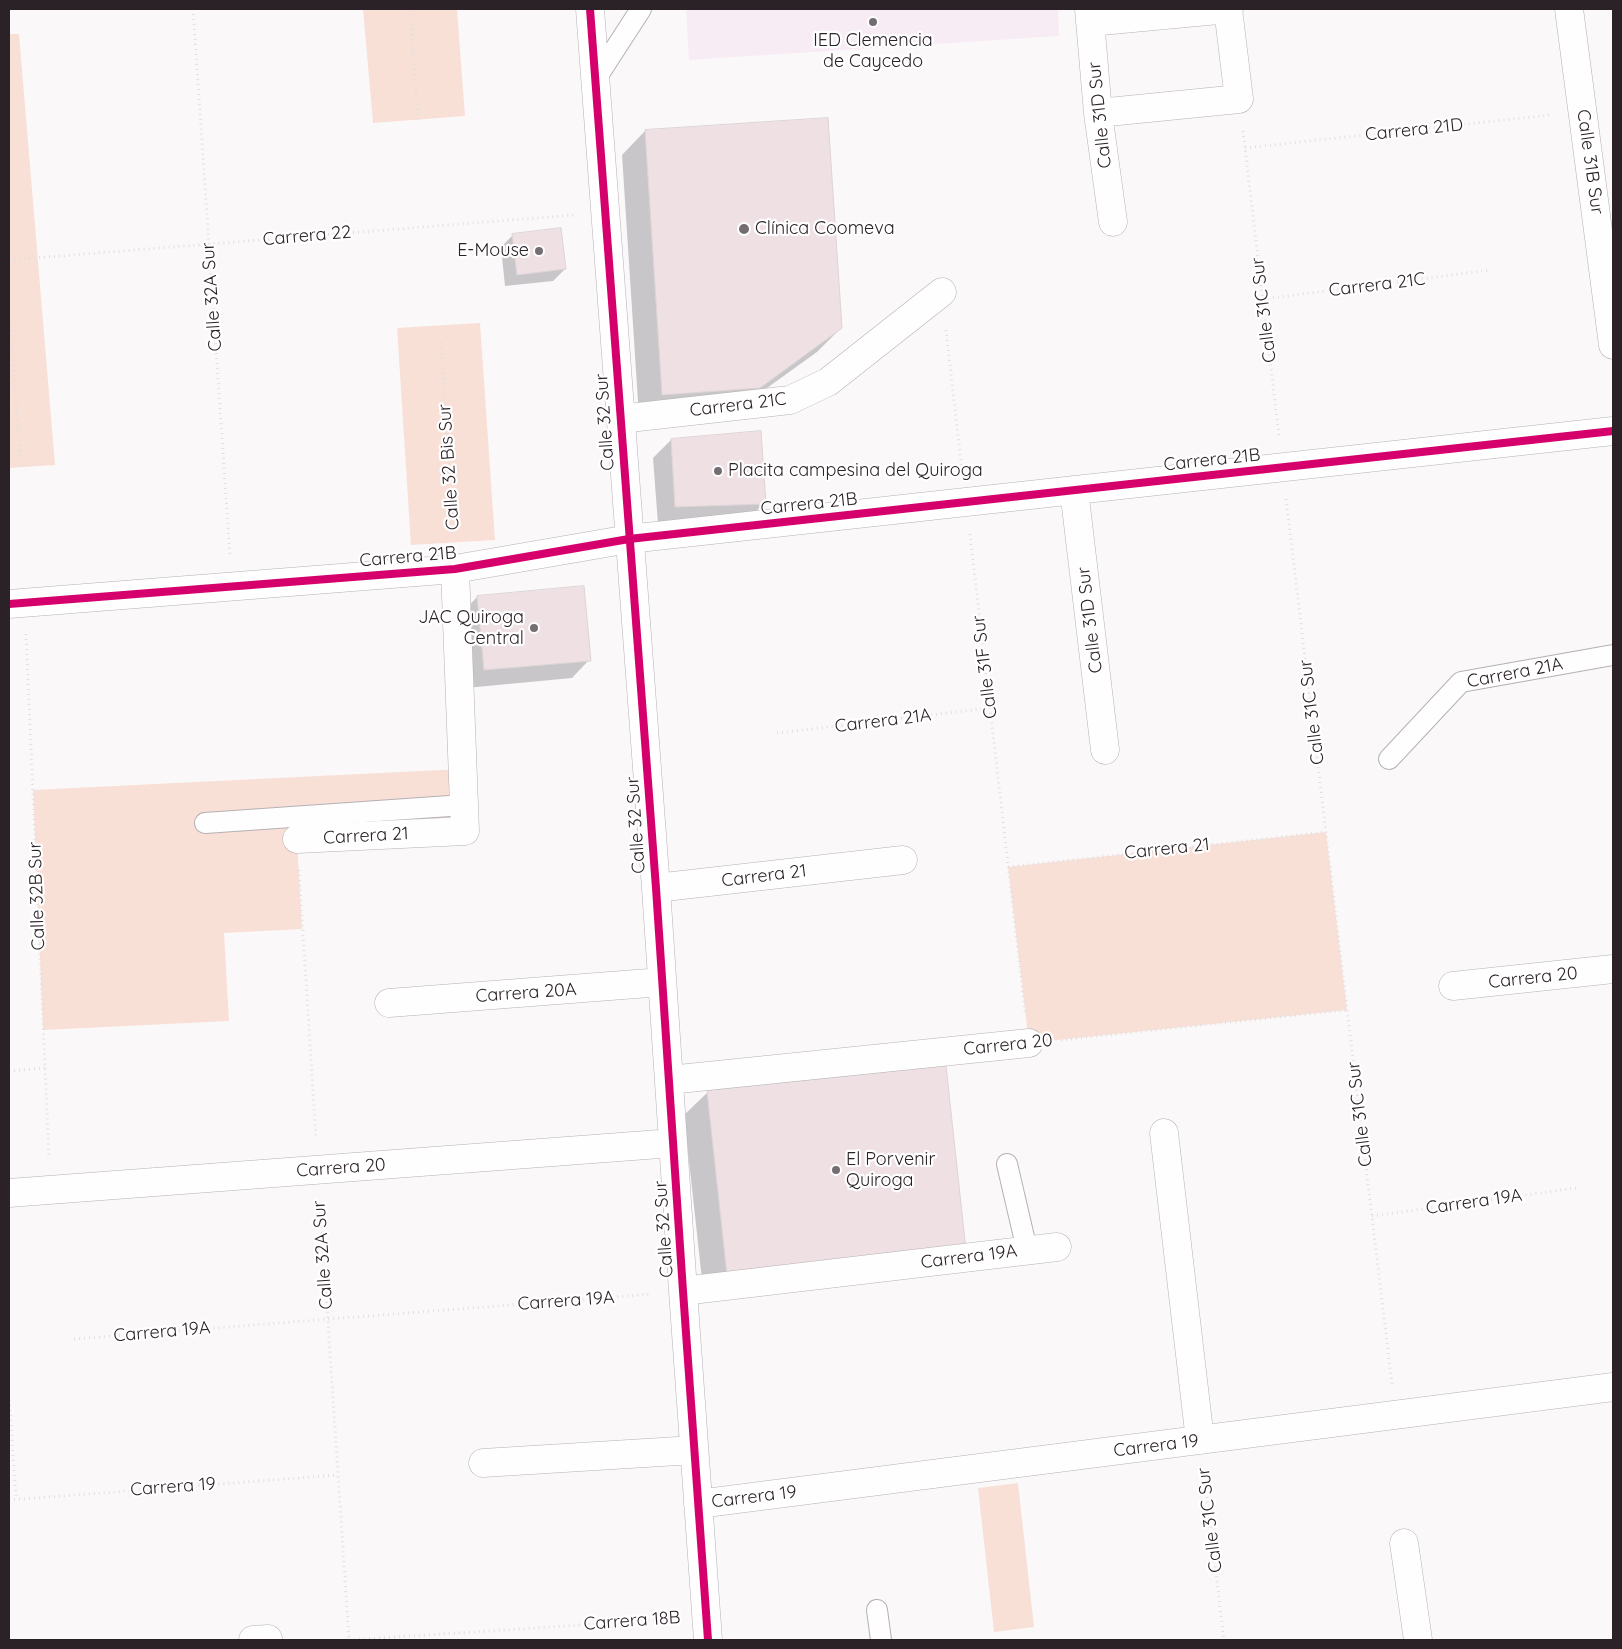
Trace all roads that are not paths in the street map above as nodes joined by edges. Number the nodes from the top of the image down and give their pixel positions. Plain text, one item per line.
1 (590, 9) edge
2 (642, 9) edge
3 (1229, 9) edge
4 (1576, 10) edge
5 (1090, 16) edge
6 (595, 80) junction
7 (1098, 113) junction
8 (1113, 222) dead end
9 (942, 292) road end
10 (1613, 345) edge
11 (620, 419) junction
12 (1613, 431) edge
13 (1074, 490) junction
14 (629, 539) junction
15 (455, 569) junction
16 (16, 603) edge
17 (1613, 655) edge
18 (1105, 750) dead end
19 (1389, 759) dead end
20 (464, 804) junction
21 (205, 823) dead end
22 (297, 839) road end
23 (903, 860) dead end
24 (656, 888) junction
25 (1613, 969) edge
26 (662, 982) junction
27 (1453, 986) dead end
28 (389, 1003) dead end
29 (1029, 1043) road end
30 (669, 1080) junction
31 (1164, 1132) dead end
32 (673, 1143) junction
33 (1007, 1164) dead end
34 (9, 1193) edge
35 (1057, 1247) dead end
36 (1027, 1250) junction
37 (683, 1291) junction
38 (1613, 1387) edge
39 (1200, 1440) junction
40 (694, 1450) junction
41 (483, 1463) dead end
42 (698, 1504) junction
43 (1404, 1543) dead end
44 (877, 1610) dead end
45 (708, 1628) edge
46 (881, 1640) edge
47 (1418, 1640) edge

1 - 6 street, Calle 32 Sur
2 - 6 lane
3 - 5 street
3 - 7 street
4 - 10 street, Calle 31B Sur
5 - 7 street, Calle 31D Sur
6 - 11 street, Calle 32 Sur
7 - 8 street, Calle 31D Sur
9 - 11 street, Carrera 21C
11 - 14 street, Calle 32 Sur
12 - 13 street, Carrera 21B
13 - 14 street, Carrera 21B
13 - 18 street, Calle 31D Sur
14 - 15 street, Carrera 21B
14 - 24 street, Calle 32 Sur
15 - 16 street, Carrera 21B
15 - 20 street
17 - 19 lane, Carrera 21A
20 - 21 lane
20 - 22 street, Carrera 21
23 - 24 street, Carrera 21
24 - 26 street, Calle 32 Sur
25 - 27 street, Carrera 20
26 - 28 street, Carrera 20A
26 - 30 street, Calle 32 Sur
29 - 30 street, Carrera 20
30 - 32 street, Calle 32 Sur
31 - 39 street
32 - 34 street, Carrera 20
32 - 37 street, Calle 32 Sur
33 - 36 lane
35 - 36 street, Carrera 19A
36 - 37 street, Carrera 19A
37 - 40 street, Calle 32 Sur
38 - 39 street, Carrera 19
39 - 42 street, Carrera 19
40 - 41 street
40 - 42 street, Calle 32 Sur
42 - 45 street, Calle 32 Sur
43 - 47 street
44 - 46 lane

